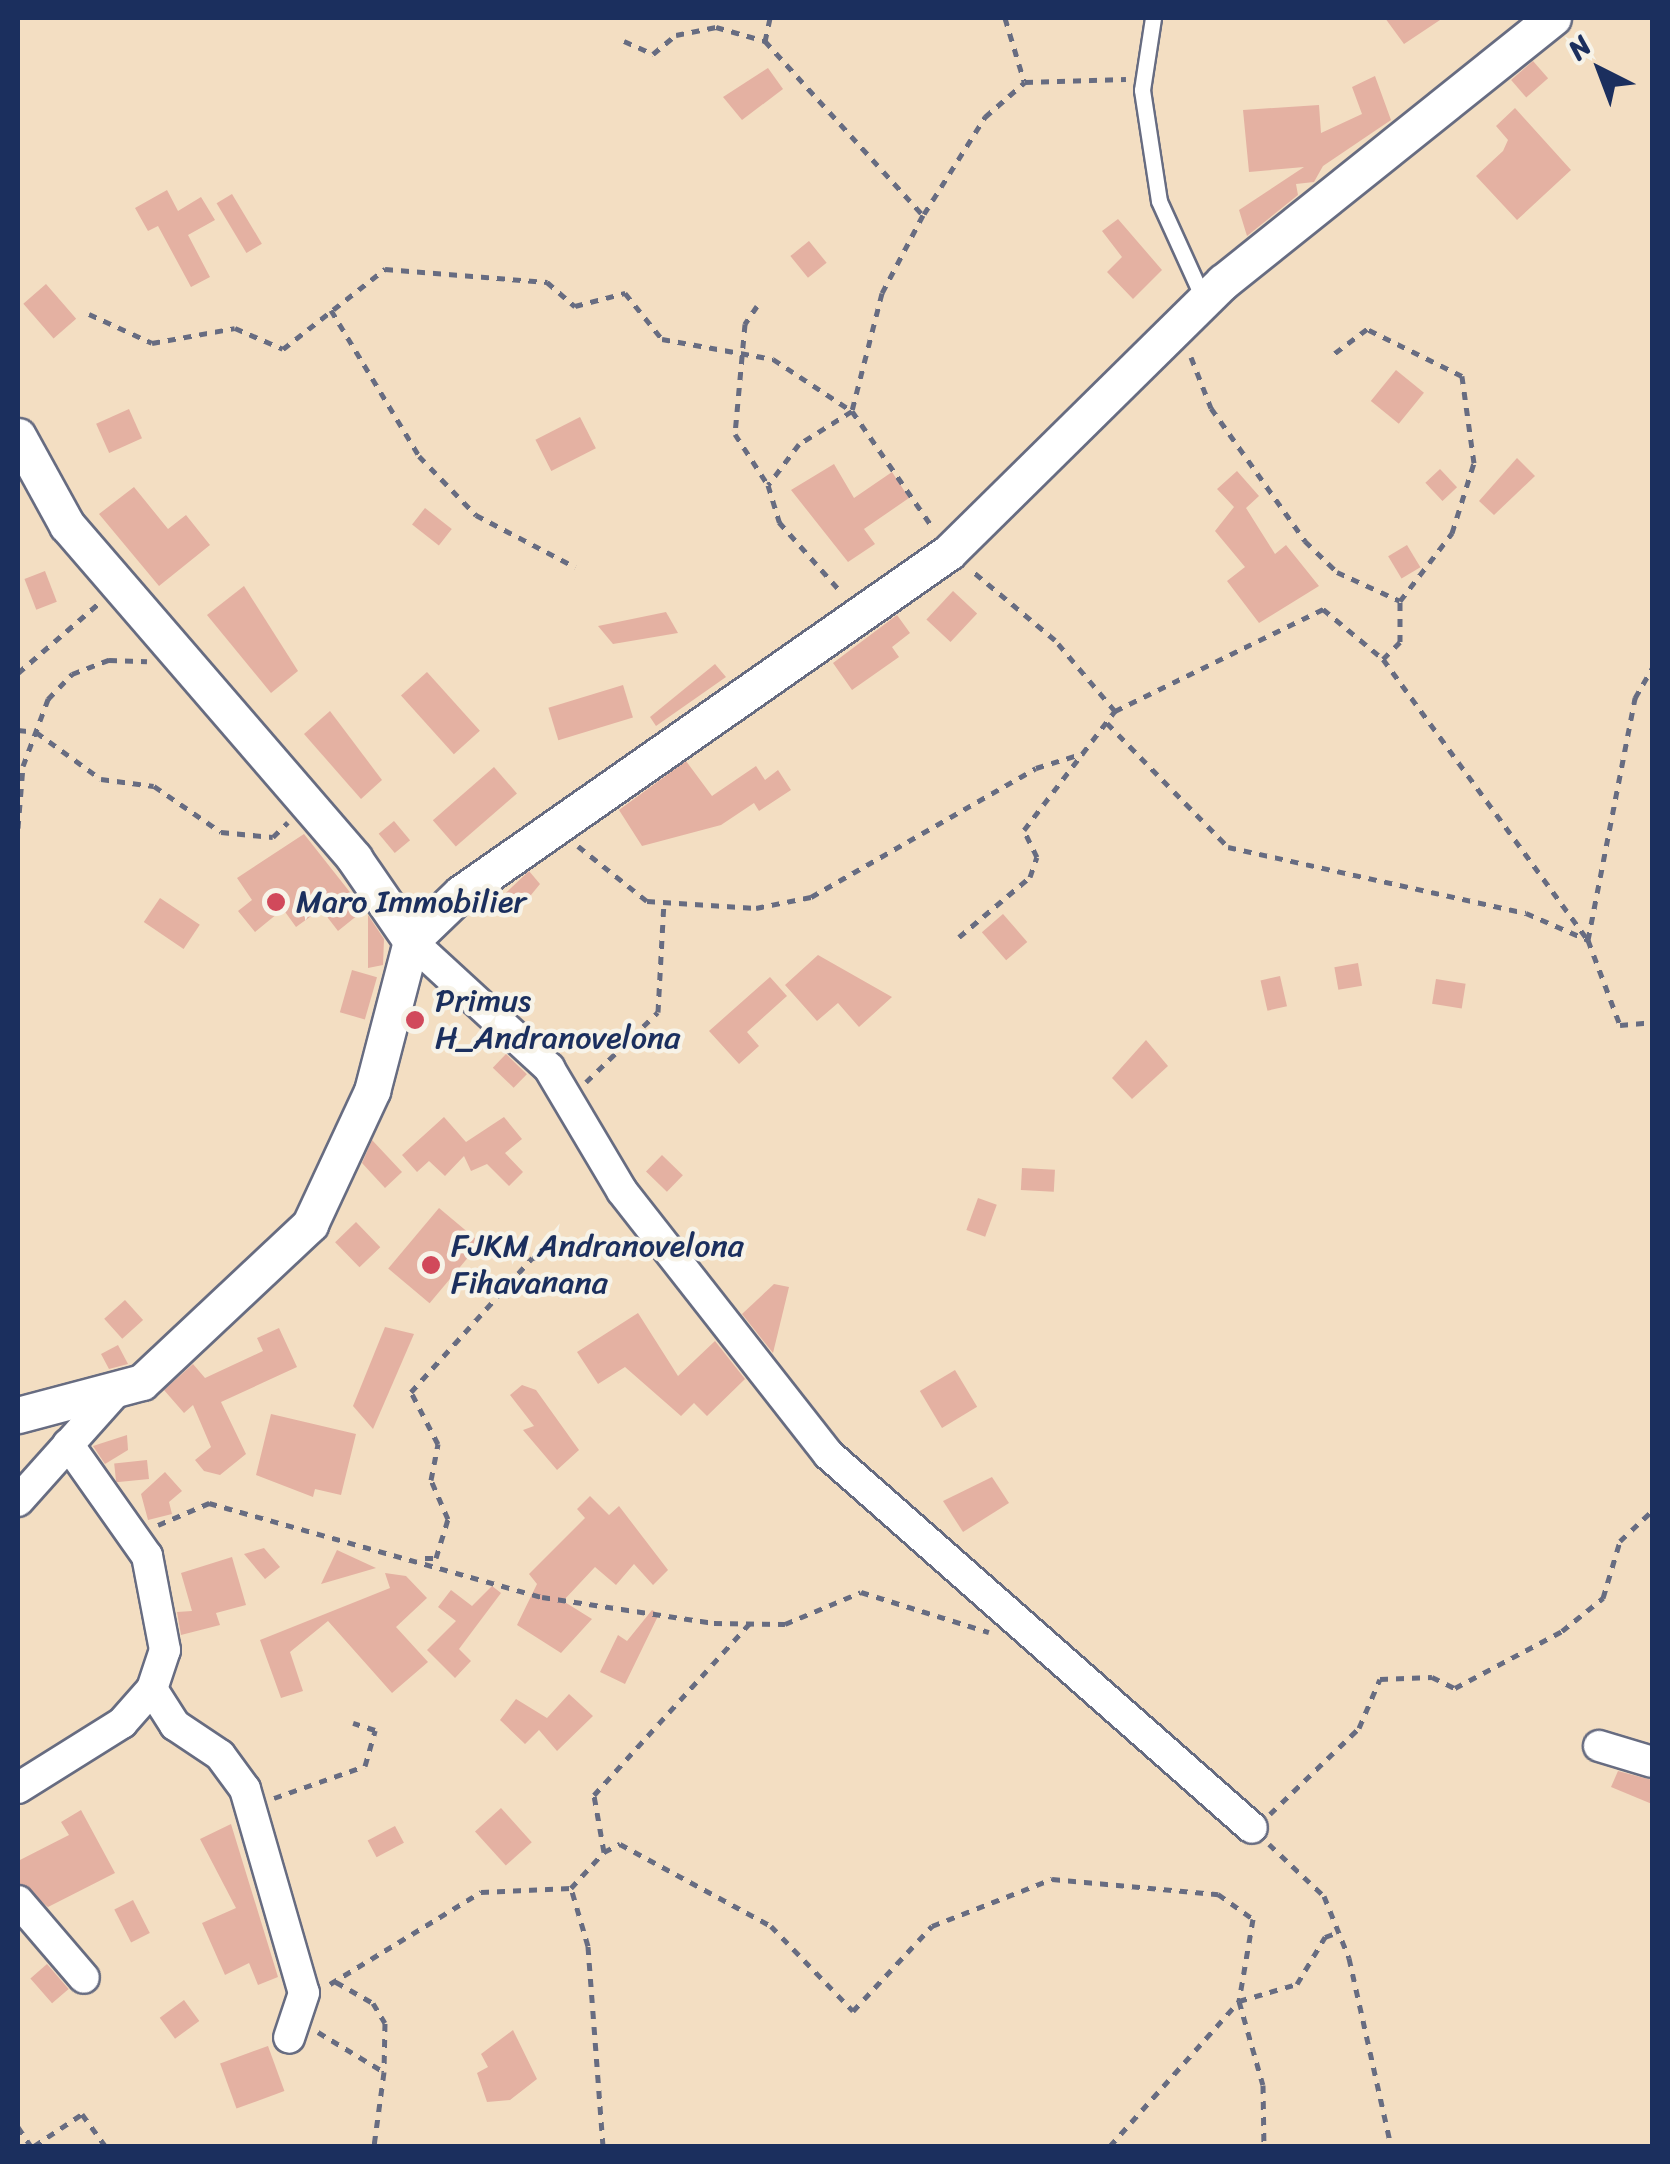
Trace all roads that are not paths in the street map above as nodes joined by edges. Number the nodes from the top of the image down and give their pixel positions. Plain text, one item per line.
1 (1153, 18) edge
2 (1552, 18) edge
3 (1204, 300) junction
4 (18, 436) edge
5 (411, 942) junction
6 (118, 1388) junction
7 (18, 1414) edge
8 (68, 1444) junction
9 (18, 1500) edge
10 (152, 1689) junction
11 (1599, 1746) dead end
12 (1652, 1762) edge
13 (18, 1788) edge
14 (1252, 1828) road end
15 (18, 1900) edge
16 (84, 1978) dead end
17 (298, 2017) road end

1 - 3 lane
2 - 3 street
3 - 5 street
4 - 5 street
5 - 6 street
5 - 14 street
6 - 7 street
6 - 8 street
8 - 9 street
8 - 10 street
10 - 13 street
10 - 17 street
11 - 12 street
15 - 16 street

